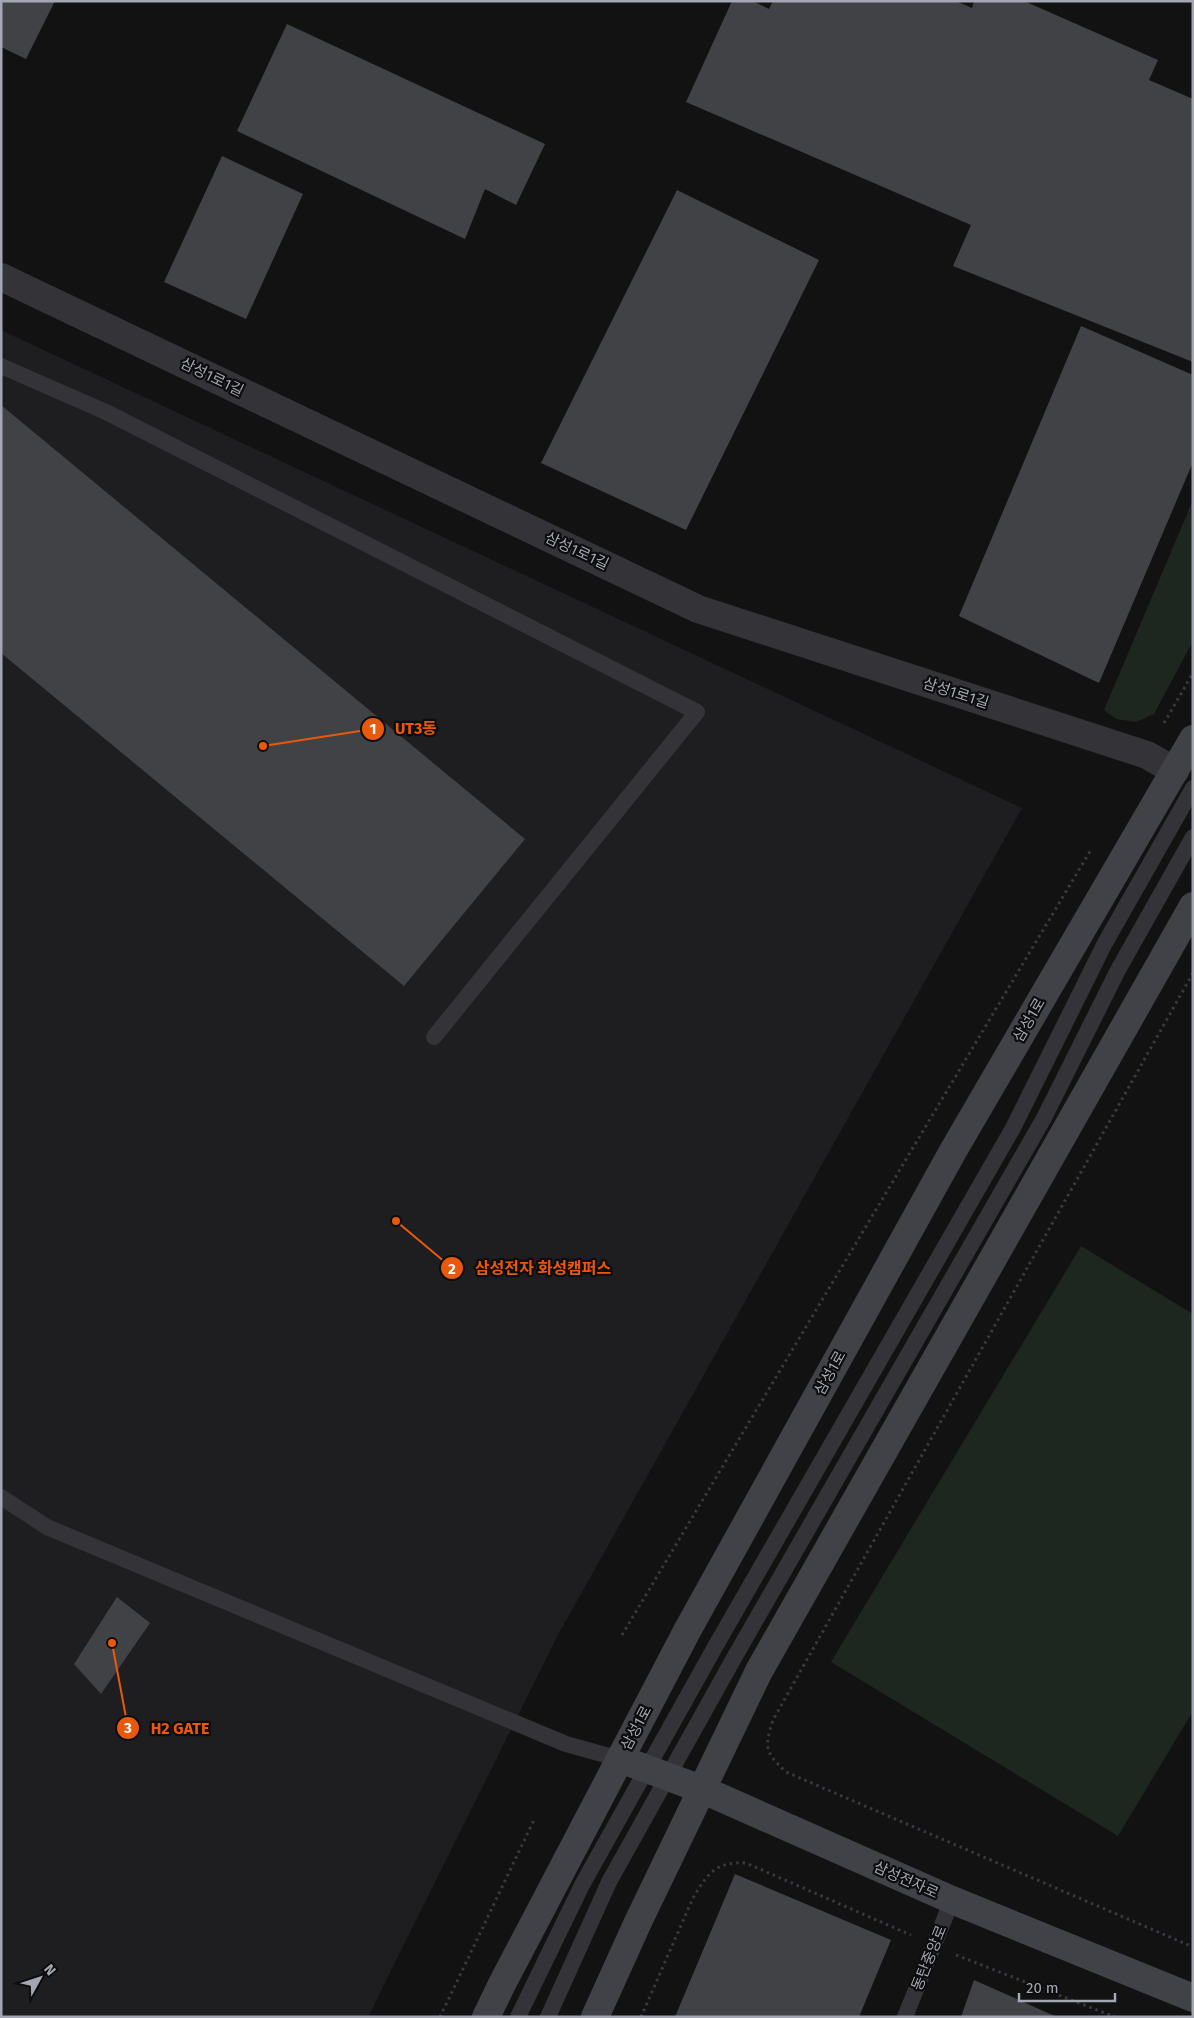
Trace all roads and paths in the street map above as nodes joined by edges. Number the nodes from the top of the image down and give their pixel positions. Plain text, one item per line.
1 (1, 277) edge
2 (1, 366) edge
3 (1193, 673) edge
4 (1193, 739) edge
5 (1147, 755) junction
6 (1184, 779) edge
7 (1193, 837) edge
8 (1096, 840) dead end
9 (1193, 906) edge
10 (1193, 973) edge
11 (434, 1037) dead end
12 (1, 1497) edge
13 (622, 1635) dead end
14 (620, 1759) junction
15 (658, 1773) junction
16 (701, 1789) junction
17 (534, 1820) dead end
18 (746, 1863) dead end
19 (952, 1900) junction
20 (1193, 1947) edge
21 (1193, 1998) edge
22 (440, 2017) edge
23 (486, 2017) edge
24 (518, 2017) edge
25 (548, 2017) edge
26 (595, 2017) edge
27 (642, 2017) edge
28 (905, 2017) edge

1 - 5 street, 삼성1로1길
2 - 11 lane
3 - 5 path
4 - 6 street, 삼성1로
5 - 6 street, 삼성1로1길
6 - 14 street, 삼성1로
6 - 15 lane
7 - 15 lane
8 - 13 path
9 - 16 street
10 - 20 path
12 - 14 lane
14 - 15 street, 삼성전자로
14 - 23 street, 삼성1로
15 - 16 street, 삼성전자로
15 - 24 lane
15 - 25 lane
16 - 19 street, 삼성전자로
16 - 26 street
17 - 22 path
18 - 27 path
19 - 21 street, 삼성전자로
19 - 28 lane, 동탄중앙로

